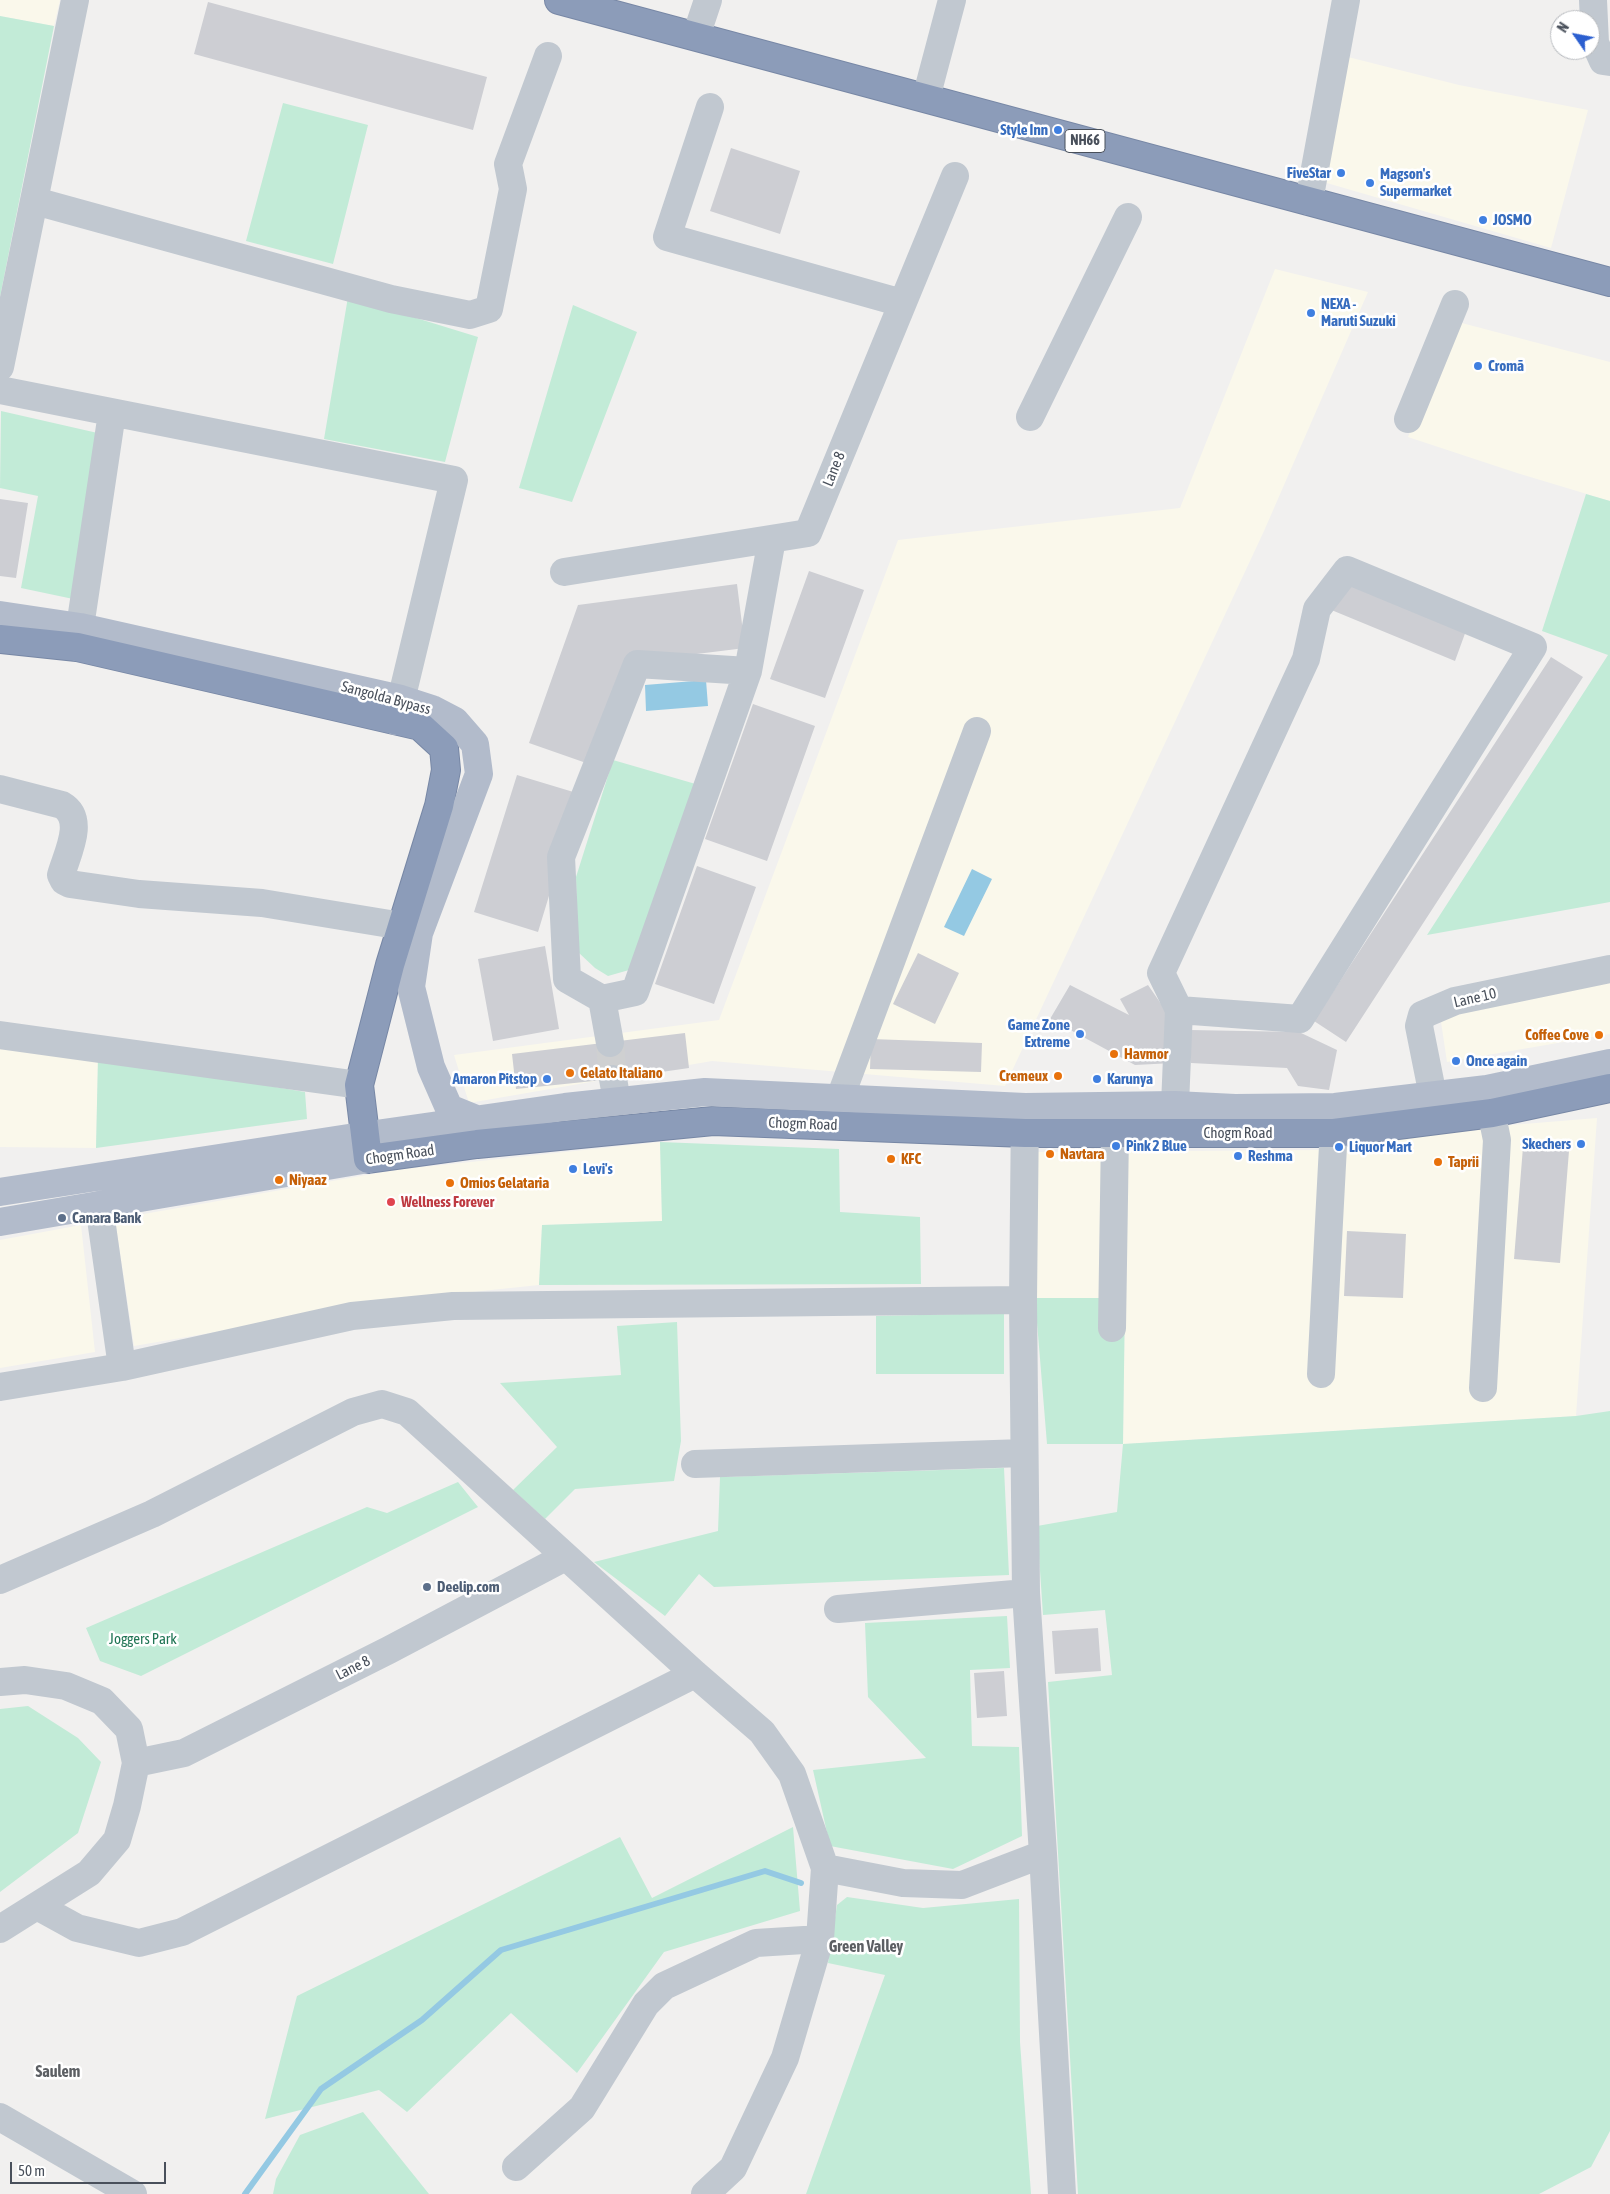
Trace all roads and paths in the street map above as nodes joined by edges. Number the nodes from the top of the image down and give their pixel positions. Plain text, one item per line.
1 (75, 0) edge
2 (559, 0) edge
3 (708, 0) edge
4 (952, 0) edge
5 (1346, 0) edge
6 (1593, 0) edge
7 (696, 36) junction
8 (548, 56) dead end
9 (1610, 62) edge
10 (926, 98) junction
11 (710, 107) dead end
12 (955, 176) dead end
13 (35, 201) junction
14 (1309, 201) junction
15 (1128, 217) dead end
16 (1610, 282) edge
17 (902, 303) junction
18 (1455, 304) dead end
19 (0, 367) edge
20 (0, 390) edge
21 (112, 413) junction
22 (1030, 417) dead end
23 (1408, 419) dead end
24 (772, 539) junction
25 (564, 572) dead end
26 (0, 615) edge
27 (79, 637) junction
28 (0, 639) edge
29 (748, 671) junction
30 (398, 710) junction
31 (977, 731) dead end
32 (0, 789) edge
33 (402, 926) junction
34 (1610, 969) edge
35 (602, 999) junction
36 (1179, 1010) junction
37 (0, 1035) edge
38 (610, 1043) tunnel mouth
39 (1610, 1063) edge
40 (359, 1085) junction
41 (1610, 1088) edge
42 (1433, 1096) junction
43 (840, 1098) junction
44 (1489, 1101) junction
45 (1175, 1104) junction
46 (476, 1119) junction
47 (1025, 1120) junction
48 (1335, 1120) junction
49 (1115, 1133) junction
50 (366, 1147) junction
51 (0, 1192) edge
52 (99, 1205) junction
53 (0, 1222) edge
54 (1023, 1300) junction
55 (1112, 1328) dead end
56 (122, 1367) junction
57 (1321, 1374) dead end
58 (0, 1387) edge
59 (1483, 1388) dead end
60 (1024, 1454) junction
61 (695, 1464) dead end
62 (566, 1557) junction
63 (0, 1580) edge
64 (1026, 1593) junction
65 (838, 1608) dead end
66 (695, 1674) junction
67 (0, 1682) edge
68 (136, 1763) junction
69 (1043, 1854) junction
70 (825, 1868) junction
71 (37, 1906) junction
72 (0, 1929) edge
73 (820, 1939) junction
74 (0, 2117) edge
75 (516, 2167) dead end
76 (133, 2194) edge
77 (705, 2194) edge
78 (1062, 2194) edge

1 - 13 street
2 - 7 highway, NH66
3 - 7 street
4 - 10 street
5 - 14 street
6 - 9 street
7 - 10 highway, NH66
8 - 13 street
10 - 14 highway, NH66
11 - 17 street
12 - 17 street, Lane 8
13 - 19 street
14 - 16 highway, NH66
15 - 22 street
17 - 24 street, Lane 8
18 - 23 street
20 - 21 street
21 - 27 street
21 - 30 street
24 - 25 street, Lane 8
24 - 29 street
26 - 27 main road, Sangolda Bypass
27 - 28 highway, Sangolda Bypass
27 - 30 highway, Sangolda Bypass
29 - 35 street
29 - 35 street
30 - 33 highway, Sangolda Bypass
30 - 46 main road, Sangolda Bypass
31 - 43 street
32 - 33 street
33 - 40 highway, Sangolda Bypass
34 - 42 street, Lane 10
35 - 38 street
36 - 36 street
36 - 45 street
37 - 40 street
39 - 44 main road, Chogm Road
40 - 50 highway, Sangolda Bypass
41 - 44 highway, Chogm Road
42 - 44 main road, Chogm Road
42 - 48 main road, Chogm Road
43 - 46 main road, Chogm Road
43 - 47 main road, Chogm Road
44 - 48 highway, Chogm Road
44 - 59 street
45 - 47 main road, Chogm Road
45 - 48 main road, Chogm Road
46 - 50 main road, Chogm Road
47 - 49 highway, Chogm Road
47 - 50 highway, Chogm Road
47 - 54 street
48 - 49 highway, Chogm Road
48 - 57 street
49 - 55 street
50 - 51 main road, Chogm Road
50 - 52 main road, Chogm Road
52 - 53 main road, Chogm Road
52 - 56 street
54 - 56 street
54 - 60 street
56 - 58 street
60 - 61 street
60 - 64 street
62 - 63 street
62 - 66 street
62 - 68 street, Lane 8
64 - 65 street
64 - 69 street
66 - 70 street
66 - 71 street
67 - 68 street
68 - 71 street
69 - 70 street
69 - 78 street
70 - 73 street
71 - 72 street
73 - 75 street
73 - 77 street
74 - 76 street

